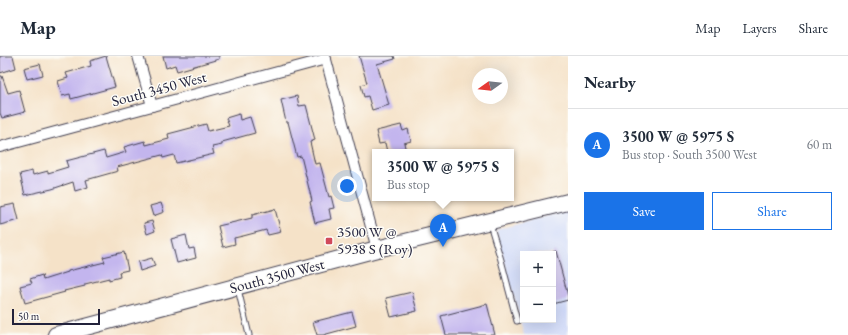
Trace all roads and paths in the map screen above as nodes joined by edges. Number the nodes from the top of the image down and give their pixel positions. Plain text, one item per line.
1 (138, 56) edge
2 (326, 58) edge
3 (152, 106) junction
4 (0, 147) edge
5 (568, 202) edge
6 (490, 221) junction
7 (377, 249) junction
8 (238, 286) junction
9 (517, 321) dead end
10 (56, 335) edge
11 (249, 335) edge

1 - 3 street
2 - 3 street, South 3450 West
2 - 7 street
3 - 4 street, South 3450 West
5 - 6 main road, South 3500 West
6 - 7 main road, South 3500 West
6 - 9 lane
7 - 8 main road, South 3500 West
8 - 10 main road, South 3500 West
8 - 11 lane

